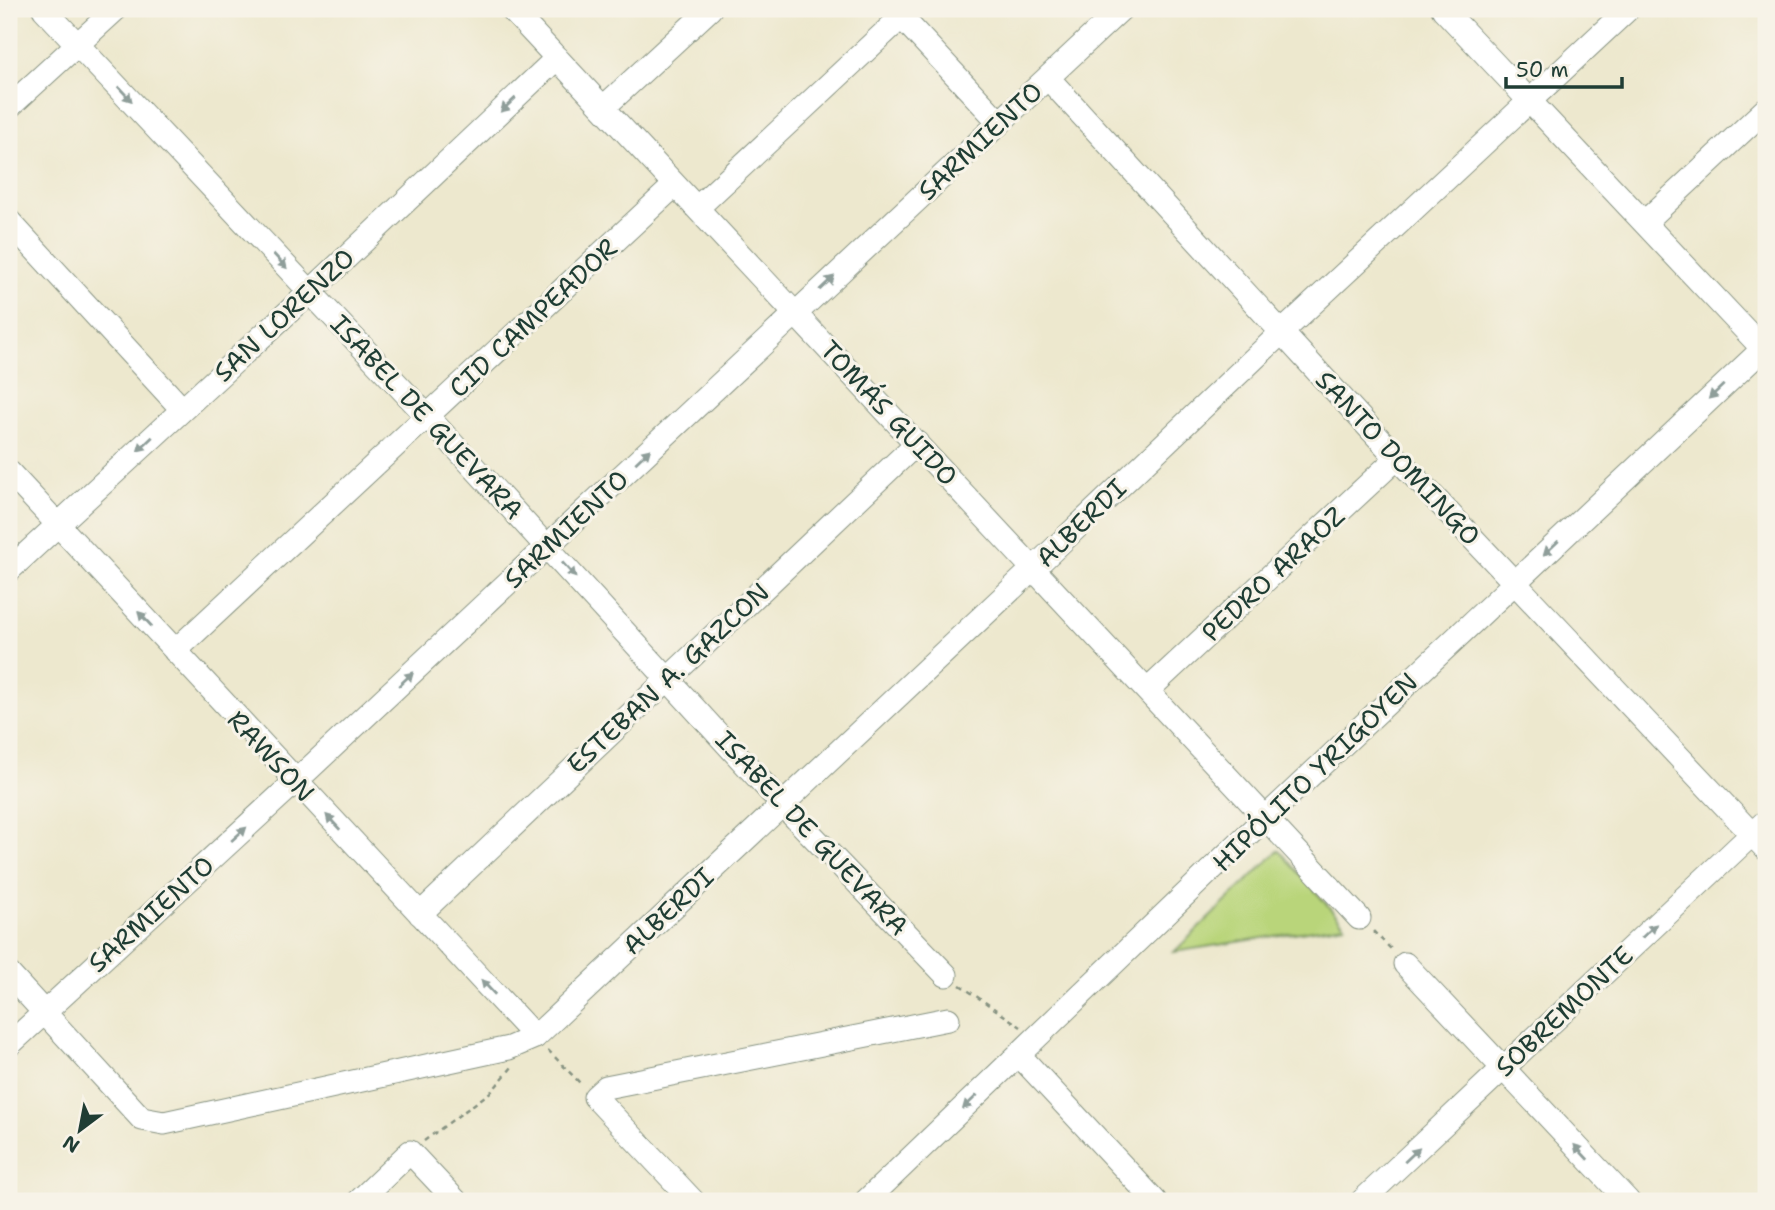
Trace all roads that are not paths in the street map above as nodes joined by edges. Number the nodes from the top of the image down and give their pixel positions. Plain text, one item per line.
1 (44, 9) edge
2 (117, 9) edge
3 (710, 9) edge
4 (1121, 9) edge
5 (1443, 9) edge
6 (1628, 9) edge
7 (514, 10) edge
8 (902, 11) edge
9 (79, 44) junction
10 (557, 58) junction
11 (1048, 79) junction
12 (1531, 100) junction
13 (9, 107) edge
14 (604, 107) junction
15 (1766, 109) edge
16 (1000, 122) junction
17 (676, 185) junction
18 (697, 208) junction
19 (9, 221) edge
20 (1645, 222) junction
21 (310, 292) junction
22 (795, 313) junction
23 (1281, 333) junction
24 (1765, 349) edge
25 (182, 409) junction
26 (428, 417) junction
27 (917, 443) junction
28 (1397, 458) junction
29 (9, 472) edge
30 (58, 525) junction
31 (548, 546) junction
32 (1034, 568) junction
33 (9, 570) edge
34 (1514, 582) junction
35 (175, 651) junction
36 (667, 678) junction
37 (1148, 690) junction
38 (295, 782) junction
39 (782, 803) junction
40 (1265, 818) junction
41 (1761, 835) edge
42 (420, 914) junction
43 (1359, 918) road end
44 (1405, 964) road end
45 (9, 974) edge
46 (946, 975) road end
47 (44, 1012) junction
48 (948, 1019) dead end
49 (535, 1037) junction
50 (9, 1045) edge
51 (1019, 1055) junction
52 (1503, 1069) junction
53 (359, 1201) edge
54 (456, 1201) edge
55 (693, 1201) edge
56 (866, 1201) edge
57 (1155, 1201) edge
58 (1362, 1201) edge
59 (1628, 1201) edge

1 - 9 street, ISABEL DE GUEVARA
2 - 9 street
3 - 14 street
4 - 11 street, SARMIENTO
5 - 12 street
6 - 12 street, ALBERDI
7 - 10 street, TOMÁS GUIDO
8 - 16 street
8 - 18 street
9 - 13 street
9 -> 21 street, ISABEL DE GUEVARA
10 - 14 street, TOMÁS GUIDO
10 -> 21 street, SAN LORENZO
11 - 16 street, SARMIENTO
11 - 23 street, SANTO DOMINGO
12 - 20 street
12 - 23 street, ALBERDI
14 - 17 street, TOMÁS GUIDO
15 - 20 street
22 -> 16 street, SARMIENTO
17 - 18 street, TOMÁS GUIDO
17 - 26 street, CID CAMPEADOR
18 - 22 street, TOMÁS GUIDO
19 - 25 street
20 - 24 street
21 - 25 street, SAN LORENZO
21 - 26 street, ISABEL DE GUEVARA
22 - 27 street, TOMÁS GUIDO
31 -> 22 street, SARMIENTO
23 - 28 street, SANTO DOMINGO
23 - 32 street, ALBERDI
24 -> 34 street, HIPÓLITO YRIGOYEN
25 -> 30 street, SAN LORENZO
26 - 31 street, ISABEL DE GUEVARA
26 - 35 street, CID CAMPEADOR
27 - 32 street, TOMÁS GUIDO
27 - 36 street, ESTEBAN A. GAZCON
28 - 34 street, SANTO DOMINGO
28 - 37 street, PEDRO ARAOZ
29 - 30 street, RAWSON
30 - 33 street, SAN LORENZO
35 -> 30 street, RAWSON
31 -> 36 street, ISABEL DE GUEVARA
38 -> 31 street, SARMIENTO
32 - 37 street, TOMÁS GUIDO
32 - 39 street, ALBERDI
34 - 40 street, HIPÓLITO YRIGOYEN
34 - 41 street, SANTO DOMINGO
35 - 38 street, RAWSON
36 - 39 street, ISABEL DE GUEVARA
36 - 42 street, ESTEBAN A. GAZCON
37 - 40 street, TOMÁS GUIDO
42 -> 38 street, RAWSON
47 -> 38 street, SARMIENTO
39 - 46 street, ISABEL DE GUEVARA
39 - 49 street, ALBERDI
40 - 43 street, TOMÁS GUIDO
40 - 51 street, HIPÓLITO YRIGOYEN
52 -> 41 street, SOBREMONTE
49 -> 42 street, RAWSON
44 - 52 street
45 - 47 street
47 - 49 street
47 - 50 street, SARMIENTO
48 - 55 street
51 -> 56 street, HIPÓLITO YRIGOYEN
51 - 57 street
58 -> 52 street, SOBREMONTE
59 -> 52 street
53 - 54 street

